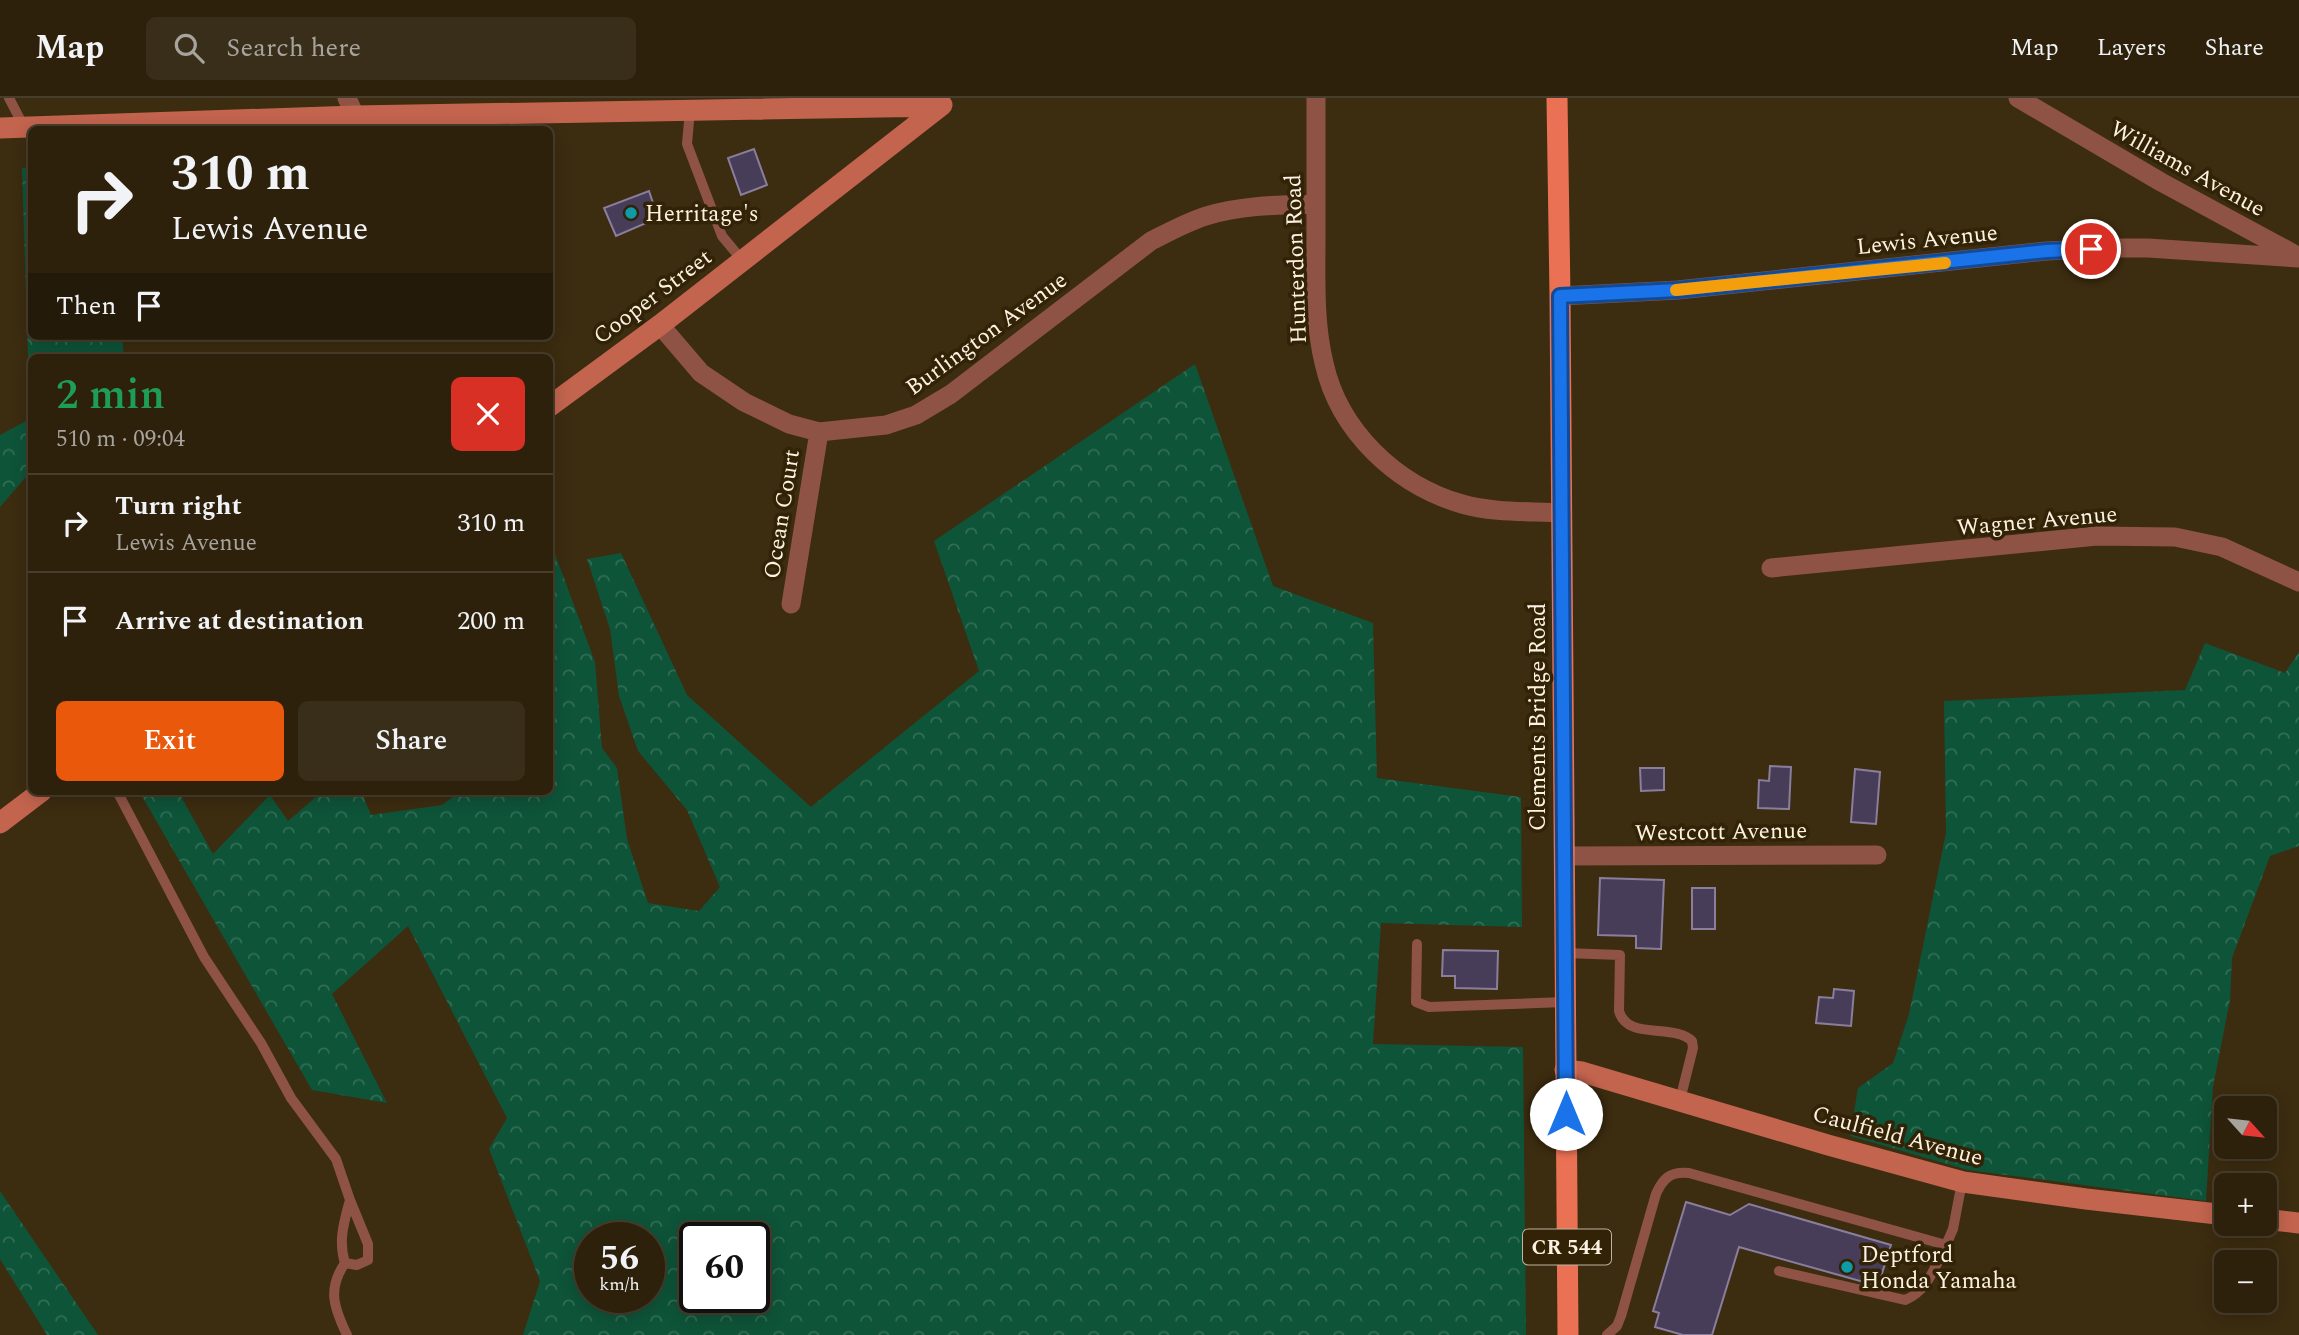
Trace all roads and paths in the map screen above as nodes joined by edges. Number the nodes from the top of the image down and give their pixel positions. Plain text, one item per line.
1 (9, 98) edge
2 (1316, 98) edge
3 (1557, 98) edge
4 (2018, 98) edge
5 (946, 102) edge
6 (351, 107) edge
7 (690, 110) junction
8 (40, 126) edge
9 (24, 127) junction
10 (28, 127) edge
11 (0, 128) edge
12 (1316, 204) junction
13 (2299, 257) edge
14 (743, 260) junction
15 (1560, 296) junction
16 (660, 325) junction
17 (553, 404) edge
18 (819, 432) junction
19 (1562, 513) junction
20 (1771, 568) dead end
21 (2299, 582) edge
22 (791, 604) dead end
23 (37, 795) edge
24 (119, 795) edge
25 (0, 823) edge
26 (1877, 855) dead end
27 (1564, 856) junction
28 (1417, 944) dead end
29 (1565, 953) junction
30 (1566, 1002) junction
31 (1565, 1070) junction
32 (1680, 1100) junction
33 (1963, 1182) junction
34 (350, 1200) junction
35 (2214, 1214) edge
36 (2277, 1220) edge
37 (2299, 1223) edge
38 (1946, 1245) junction
39 (345, 1263) junction
40 (1779, 1271) dead end
41 (346, 1335) edge
42 (1568, 1335) edge
43 (1607, 1335) edge

1 - 9 lane
2 - 12 street, Hunterdon Road
3 - 15 main road, Clements Bridge Road / CR 544
4 - 13 street, Williams Avenue
5 - 7 main road
5 - 14 main road, Cooper Street
6 - 7 main road
6 - 8 main road
7 - 14 lane
9 - 10 main road
9 - 11 main road
12 - 18 street, Burlington Avenue
12 - 19 street, Hunterdon Road
13 - 15 street, Lewis Avenue
14 - 16 main road, Cooper Street
15 - 19 main road, Clements Bridge Road / CR 544
16 - 17 main road, Cooper Street
16 - 18 street, Burlington Avenue
18 - 22 street, Ocean Court
19 - 27 main road, Clements Bridge Road / CR 544
20 - 21 street, Wagner Avenue
23 - 25 main road
24 - 34 lane
26 - 27 street, Westcott Avenue
27 - 29 main road, Clements Bridge Road / CR 544
28 - 30 lane
29 - 30 main road, Clements Bridge Road / CR 544
29 - 32 lane
30 - 31 main road, Clements Bridge Road / CR 544
31 - 32 main road, Caulfield Avenue
31 - 42 main road, Clements Bridge Road / CR 544
32 - 33 main road, Caulfield Avenue
33 - 35 main road, Caulfield Avenue
33 - 38 lane
34 - 39 lane
34 - 39 lane
36 - 37 main road
38 - 40 lane
38 - 43 lane
39 - 41 lane

